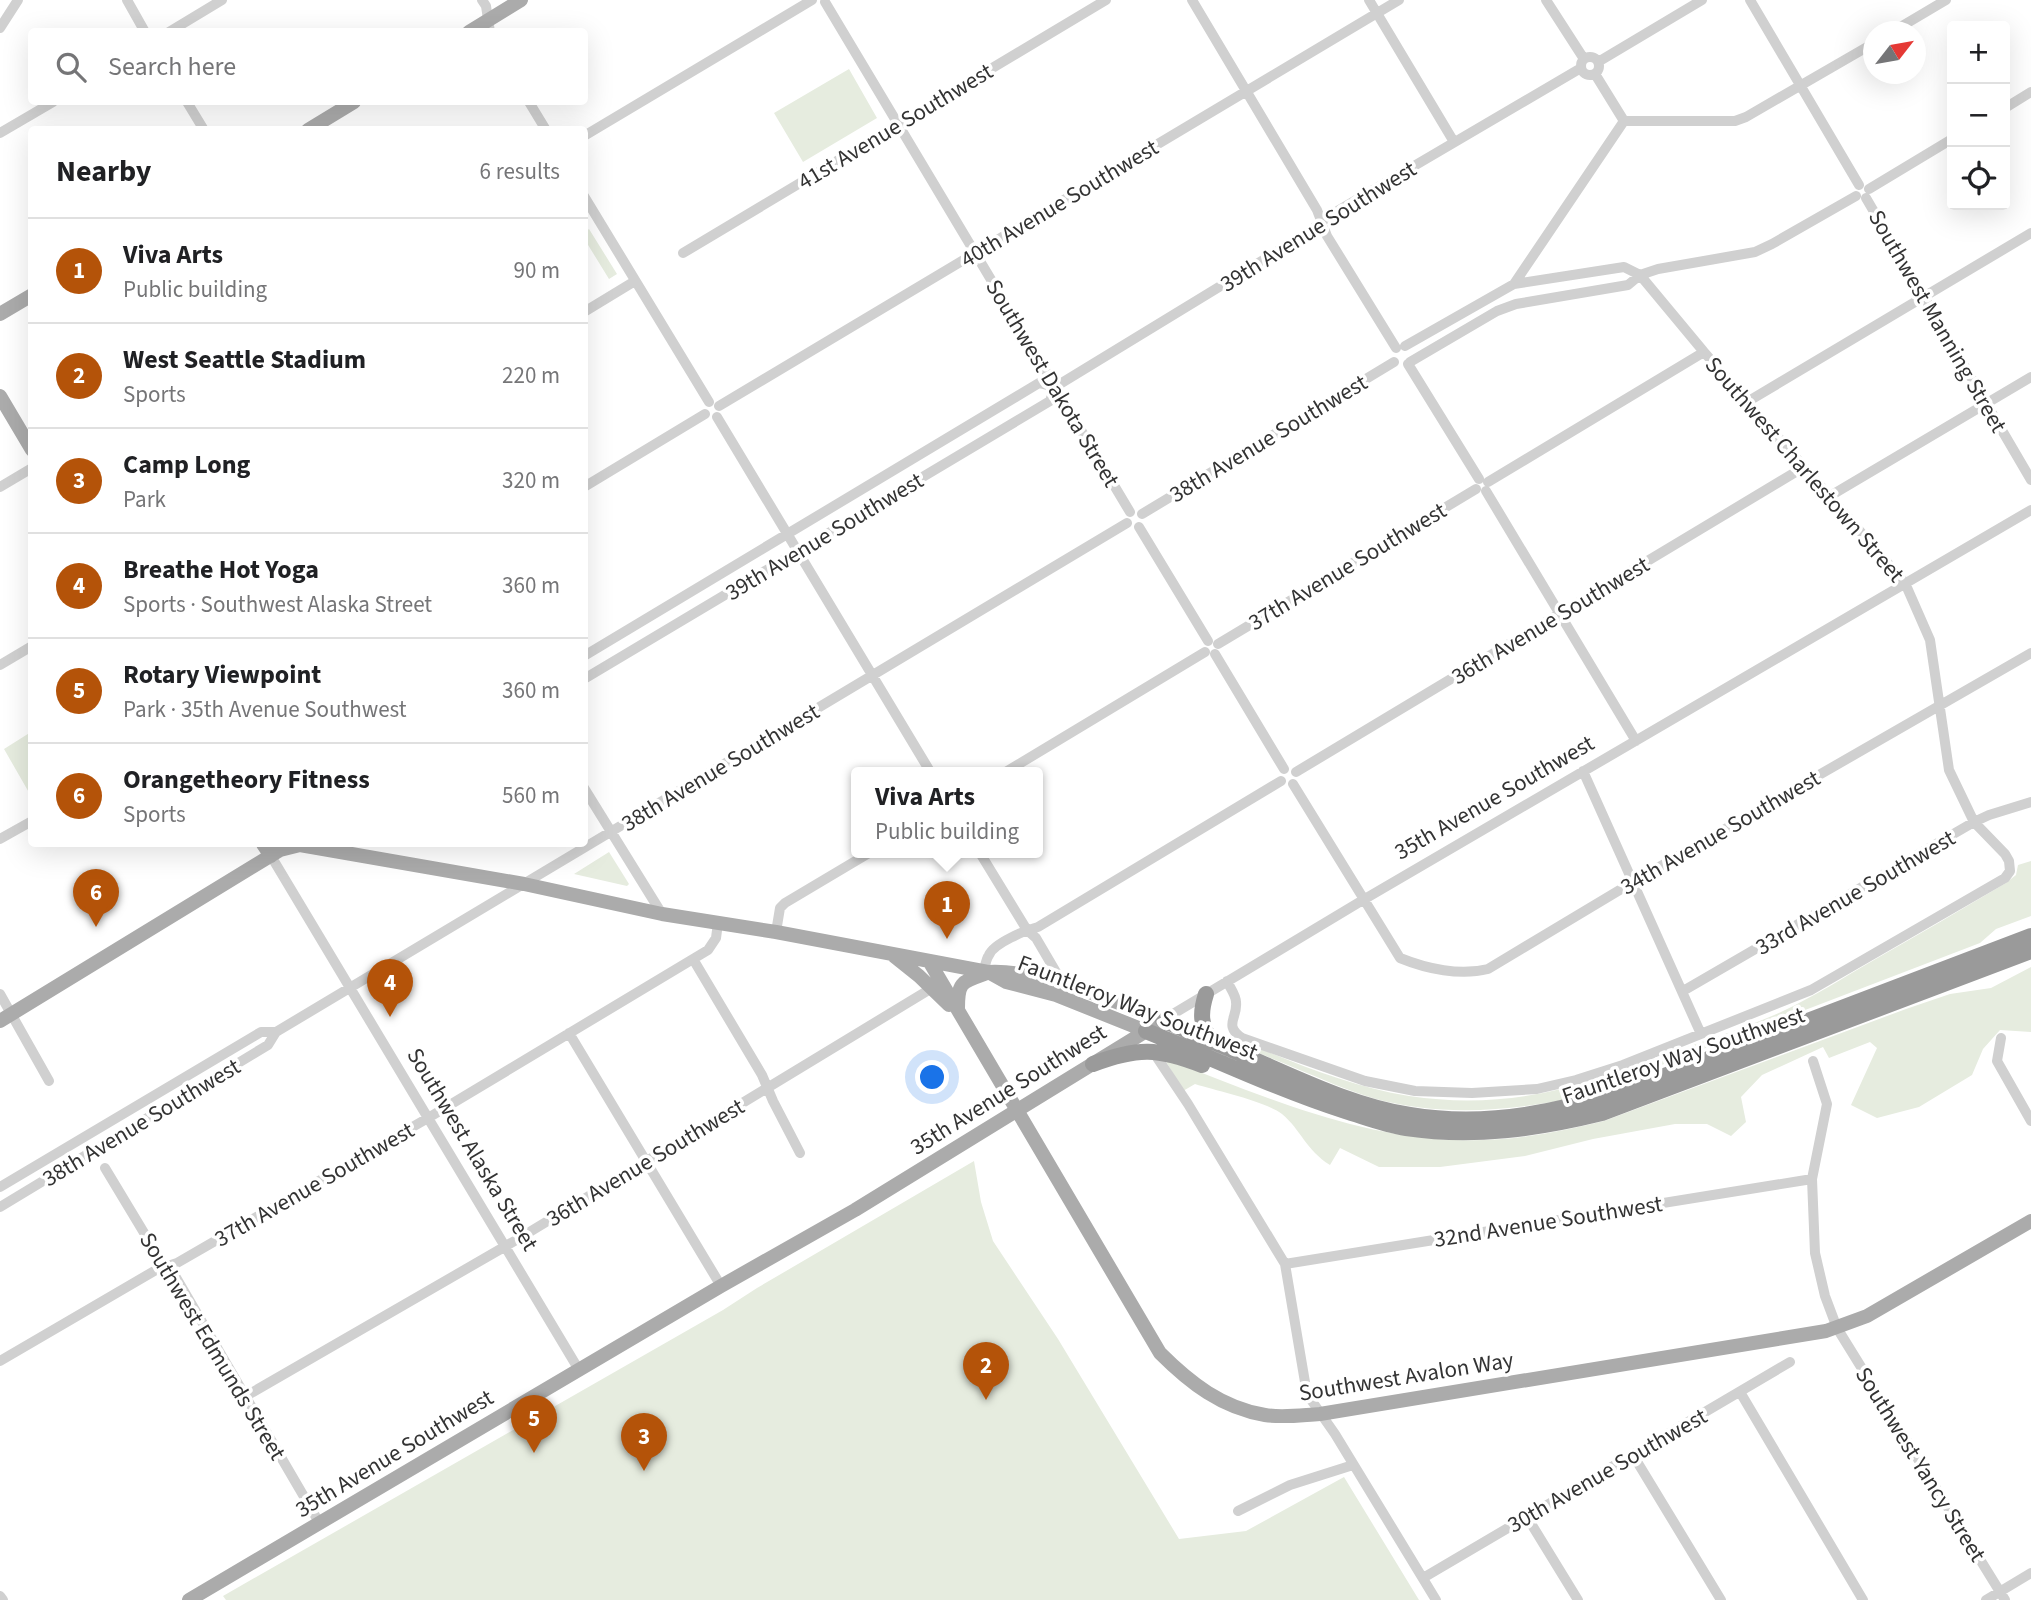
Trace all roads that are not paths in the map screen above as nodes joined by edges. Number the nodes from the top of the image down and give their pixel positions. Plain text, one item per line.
1 (18, 0) edge
2 (127, 0) edge
3 (222, 0) edge
4 (482, 0) edge
5 (521, 0) edge
6 (812, 0) edge
7 (1106, 0) edge
8 (1192, 0) edge
9 (1369, 0) edge
10 (1399, 0) edge
11 (1546, 0) edge
12 (1702, 0) edge
13 (1750, 0) edge
14 (1946, 0) edge
15 (826, 1) edge
16 (1377, 13) junction
17 (1911, 21) edge
18 (489, 25) edge
19 (0, 28) edge
20 (143, 28) edge
21 (176, 28) edge
22 (1863, 49) edge
23 (1583, 64) junction
24 (1597, 68) junction
25 (1801, 86) junction
26 (1246, 92) junction
27 (2031, 92) edge
28 (47, 105) edge
29 (189, 105) edge
30 (349, 105) edge
31 (531, 105) edge
32 (2010, 105) edge
33 (1625, 121) junction
34 (898, 125) junction
35 (202, 126) edge
36 (315, 126) edge
37 (544, 126) edge
38 (0, 133) edge
39 (588, 134) edge
40 (1454, 142) junction
41 (1947, 142) edge
42 (1862, 192) junction
43 (588, 203) edge
44 (1322, 223) junction
45 (2031, 233) edge
46 (683, 253) dead end
47 (975, 254) junction
48 (1640, 275) junction
49 (635, 281) junction
50 (1514, 284) junction
51 (28, 297) edge
52 (1924, 298) junction
53 (588, 310) edge
54 (0, 314) edge
55 (1400, 347) junction
56 (1704, 352) junction
57 (1394, 362) junction
58 (1409, 363) junction
59 (2031, 377) edge
60 (1055, 387) junction
61 (0, 396) edge
62 (1747, 402) junction
63 (1985, 404) junction
64 (712, 410) junction
65 (28, 443) edge
66 (1804, 467) junction
67 (28, 470) edge
68 (2031, 480) edge
69 (588, 485) edge
70 (1482, 485) junction
71 (0, 487) edge
72 (1830, 496) junction
73 (2031, 510) edge
74 (1142, 514) junction
75 (1129, 517) junction
76 (1139, 527) junction
77 (788, 534) junction
78 (799, 551) junction
79 (1905, 583) junction
80 (1560, 615) junction
81 (28, 648) edge
82 (1211, 648) junction
83 (2031, 653) edge
84 (588, 654) edge
85 (0, 665) edge
86 (874, 676) junction
87 (588, 677) edge
88 (1940, 706) junction
89 (1636, 741) junction
90 (928, 767) edge
91 (1014, 767) edge
92 (1284, 769) junction
93 (1583, 771) junction
94 (1296, 772) junction
95 (1281, 782) junction
96 (1293, 784) junction
97 (588, 794) edge
98 (2031, 802) edge
99 (1974, 822) junction
100 (28, 823) edge
101 (611, 831) junction
102 (0, 839) edge
103 (588, 845) edge
104 (286, 847) edge
105 (336, 847) edge
106 (585, 847) edge
107 (267, 850) edge
108 (860, 858) edge
109 (983, 858) edge
110 (2010, 871) joint
111 (1633, 882) junction
112 (524, 884) junction
113 (1363, 900) junction
114 (662, 914) junction
115 (718, 923) junction
116 (1027, 930) junction
117 (776, 932) junction
118 (2031, 936) edge
119 (2031, 951) edge
120 (890, 953) junction
121 (693, 959) junction
122 (929, 961) junction
123 (986, 972) junction
124 (1227, 981) junction
125 (1063, 984) junction
126 (939, 988) junction
127 (351, 989) junction
128 (1683, 991) junction
129 (0, 994) edge
130 (1206, 994) junction
131 (962, 1016) junction
132 (5, 1018) edge
133 (1163, 1020) junction
134 (1146, 1031) junction
135 (276, 1032) junction
136 (569, 1033) junction
137 (1701, 1034) junction
138 (2001, 1038) dead end
139 (1212, 1042) junction
140 (1152, 1050) junction
141 (1813, 1060) dead end
142 (1093, 1064) junction
143 (49, 1081) dead end
144 (1266, 1081) junction
145 (767, 1088) junction
146 (1017, 1111) junction
147 (428, 1118) junction
148 (2031, 1121) edge
149 (800, 1153) dead end
150 (646, 1162) junction
151 (105, 1168) dead end
152 (1812, 1179) junction
153 (0, 1187) edge
154 (0, 1207) edge
155 (2031, 1222) edge
156 (505, 1246) junction
157 (1285, 1264) junction
158 (167, 1267) junction
159 (721, 1286) junction
160 (1837, 1328) junction
161 (0, 1361) edge
162 (1790, 1362) dead end
163 (579, 1370) junction
164 (1740, 1392) junction
165 (246, 1396) junction
166 (1320, 1414) junction
167 (1633, 1455) junction
168 (1353, 1465) junction
169 (1238, 1511) dead end
170 (1527, 1517) junction
171 (320, 1524) junction
172 (2031, 1573) edge
173 (1423, 1578) junction
174 (0, 1595) edge
175 (2003, 1596) edge
176 (3, 1600) edge
177 (189, 1600) edge
178 (1436, 1600) edge
179 (1578, 1600) edge
180 (1721, 1600) edge
181 (1863, 1600) edge
182 (1986, 1600) edge

1 - 19 street
2 - 20 street
3 - 21 street
4 - 18 street
5 - 18 main road
6 - 15 street
6 - 39 street
7 - 34 street, 41st Avenue Southwest
8 - 26 street
9 - 16 street
10 - 16 street, 40th Avenue Southwest
11 - 23 street
12 - 24 street
13 - 25 street, Southwest Manning Street
14 - 17 street
15 - 34 street, Southwest Dakota Street
16 - 26 street, 40th Avenue Southwest
16 - 40 street
22 - 25 street
23 - 24 street
23 - 40 street, 39th Avenue Southwest
24 - 33 street
25 - 33 street
25 - 42 street, Southwest Manning Street
26 - 44 street
26 - 47 street, 40th Avenue Southwest
27 - 32 street
28 - 38 street
29 - 35 street
30 - 36 main road
31 - 37 street
33 - 50 street
34 - 46 street, 41st Avenue Southwest
34 - 47 street, Southwest Dakota Street
40 - 44 street, 39th Avenue Southwest
41 - 42 street
42 - 48 street
42 - 52 street, Southwest Manning Street
43 - 49 street
44 - 55 street
44 - 60 street, 39th Avenue Southwest
45 - 52 street
47 - 60 street, Southwest Dakota Street
47 - 64 street, 40th Avenue Southwest
48 - 50 street
48 - 56 street, Southwest Charlestown Street
48 - 58 street
49 - 53 street
49 - 64 street
50 - 55 street
51 - 54 main road
52 - 62 street
52 - 63 street, Southwest Manning Street
55 - 57 street
55 - 58 street
56 - 62 street, Southwest Charlestown Street
56 - 70 street, 37th Avenue Southwest
57 - 58 street
57 - 74 street, 38th Avenue Southwest
58 - 70 street
59 - 63 street
60 - 75 street, Southwest Dakota Street
60 - 77 street, 39th Avenue Southwest
60 - 78 street, 39th Avenue Southwest
61 - 65 main road
62 - 66 street, Southwest Charlestown Street
63 - 68 street, Southwest Manning Street
63 - 72 street
64 - 69 street, 40th Avenue Southwest
64 - 77 street
66 - 72 street, Southwest Charlestown Street
66 - 80 street, 36th Avenue Southwest
67 - 71 street
70 - 80 street
70 - 82 street, 37th Avenue Southwest
72 - 79 street, Southwest Charlestown Street
73 - 79 street, 35th Avenue Southwest
74 - 75 street
74 - 76 street
75 - 76 street
75 - 86 street, 38th Avenue Southwest
76 - 82 street
77 - 78 street
77 - 84 street, 39th Avenue Southwest
78 - 86 street
78 - 87 street, 39th Avenue Southwest
79 - 88 street, Southwest Charlestown Street
79 - 89 street, 35th Avenue Southwest
80 - 89 street
80 - 94 street, 36th Avenue Southwest
81 - 85 street
82 - 91 street, 37th Avenue Southwest
82 - 92 street
83 - 88 street, 34th Avenue Southwest
86 - 90 street
86 - 101 street, 38th Avenue Southwest
88 - 99 street, Southwest Charlestown Street
88 - 111 street, 34th Avenue Southwest
89 - 93 street, 35th Avenue Southwest
92 - 94 street
92 - 95 street
93 - 111 street
93 - 113 street, 35th Avenue Southwest
94 - 96 street
95 - 96 street
95 - 116 street
96 - 113 street
97 - 101 street
98 - 99 street, 33rd Avenue Southwest
99 - 110 street, Southwest Charlestown Street
99 - 128 street, 33rd Avenue Southwest
100 - 102 street
101 - 103 street, 38th Avenue Southwest
101 - 114 street
104 - 107 main road, Fauntleroy Way Southwest
105 - 112 main road, Fauntleroy Way Southwest
106 - 112 street, 38th Avenue Southwest
107 - 127 street, Southwest Alaska Street
107 - 132 main road, Fauntleroy Way Southwest
108 - 117 street
109 - 116 street
110 - 137 street, Fauntleroy Way Southwest
111 - 113 street, 34th Avenue Southwest
111 - 128 street
112 - 114 main road, Fauntleroy Way Southwest
112 - 127 street, 38th Avenue Southwest
113 - 124 street, 35th Avenue Southwest
114 - 115 main road, Fauntleroy Way Southwest
115 - 117 main road, Fauntleroy Way Southwest
115 - 121 street, 37th Avenue Southwest
116 - 123 street
116 - 125 street
117 - 120 main road, Fauntleroy Way Southwest
118 - 139 highway, Fauntleroy Way Southwest
119 - 144 highway, Fauntleroy Way Southwest
120 - 122 main road, Fauntleroy Way Southwest
120 - 126 main road, Southwest Avalon Way
121 - 136 street, 37th Avenue Southwest
121 - 145 street
122 - 123 main road, Fauntleroy Way Southwest
122 - 126 main road, Southwest Avalon Way
123 - 125 main road, Fauntleroy Way Southwest
123 - 131 main road
123 - 134 main road, Fauntleroy Way Southwest
124 - 130 street, 35th Avenue Southwest
124 - 137 street, Fauntleroy Way Southwest
125 - 133 main road, Fauntleroy Way Southwest
126 - 131 main road, Southwest Avalon Way
126 - 145 street, 36th Avenue Southwest
127 - 135 street, 38th Avenue Southwest
127 - 147 street, Southwest Alaska Street
128 - 137 street
129 - 132 street
130 - 133 street, 35th Avenue Southwest
130 - 139 highway
131 - 146 main road, Southwest Avalon Way
132 - 143 street
133 - 134 main road, 35th Avenue Southwest
133 - 139 highway, Fauntleroy Way Southwest
134 - 142 main road, 35th Avenue Southwest
134 - 144 highway, Fauntleroy Way Southwest
135 - 153 street, 38th Avenue Southwest
135 - 154 street, 38th Avenue Southwest
136 - 147 street, 37th Avenue Southwest
136 - 150 street
138 - 148 street
140 - 142 highway
140 - 144 highway
140 - 157 street
141 - 152 street, Southwest Yancy Street
142 - 146 main road, 35th Avenue Southwest
145 - 149 street
145 - 150 street, 36th Avenue Southwest
146 - 159 main road, 35th Avenue Southwest
146 - 166 main road, Southwest Avalon Way
147 - 156 street, Southwest Alaska Street
147 - 158 street, 37th Avenue Southwest
150 - 156 street, 36th Avenue Southwest
150 - 159 street
151 - 158 street, Southwest Edmunds Street
152 - 157 street, 32nd Avenue Southwest
152 - 160 street, Southwest Yancy Street
155 - 160 main road, Southwest Avalon Way
156 - 163 street, Southwest Alaska Street
156 - 165 street, 36th Avenue Southwest
157 - 166 street
158 - 161 street, 37th Avenue Southwest
158 - 165 street, Southwest Edmunds Street
159 - 163 main road, 35th Avenue Southwest
160 - 166 main road, Southwest Avalon Way
160 - 175 street, Southwest Yancy Street
162 - 164 street, 30th Avenue Southwest
163 - 171 main road, 35th Avenue Southwest
164 - 167 street, 30th Avenue Southwest
164 - 181 street
165 - 171 street, Southwest Edmunds Street
166 - 168 street
167 - 170 street, 30th Avenue Southwest
167 - 180 street
168 - 169 street
168 - 173 street
170 - 173 street, 30th Avenue Southwest
170 - 179 street
171 - 177 main road, 35th Avenue Southwest
172 - 175 street
173 - 178 street
174 - 176 street
175 - 182 street

